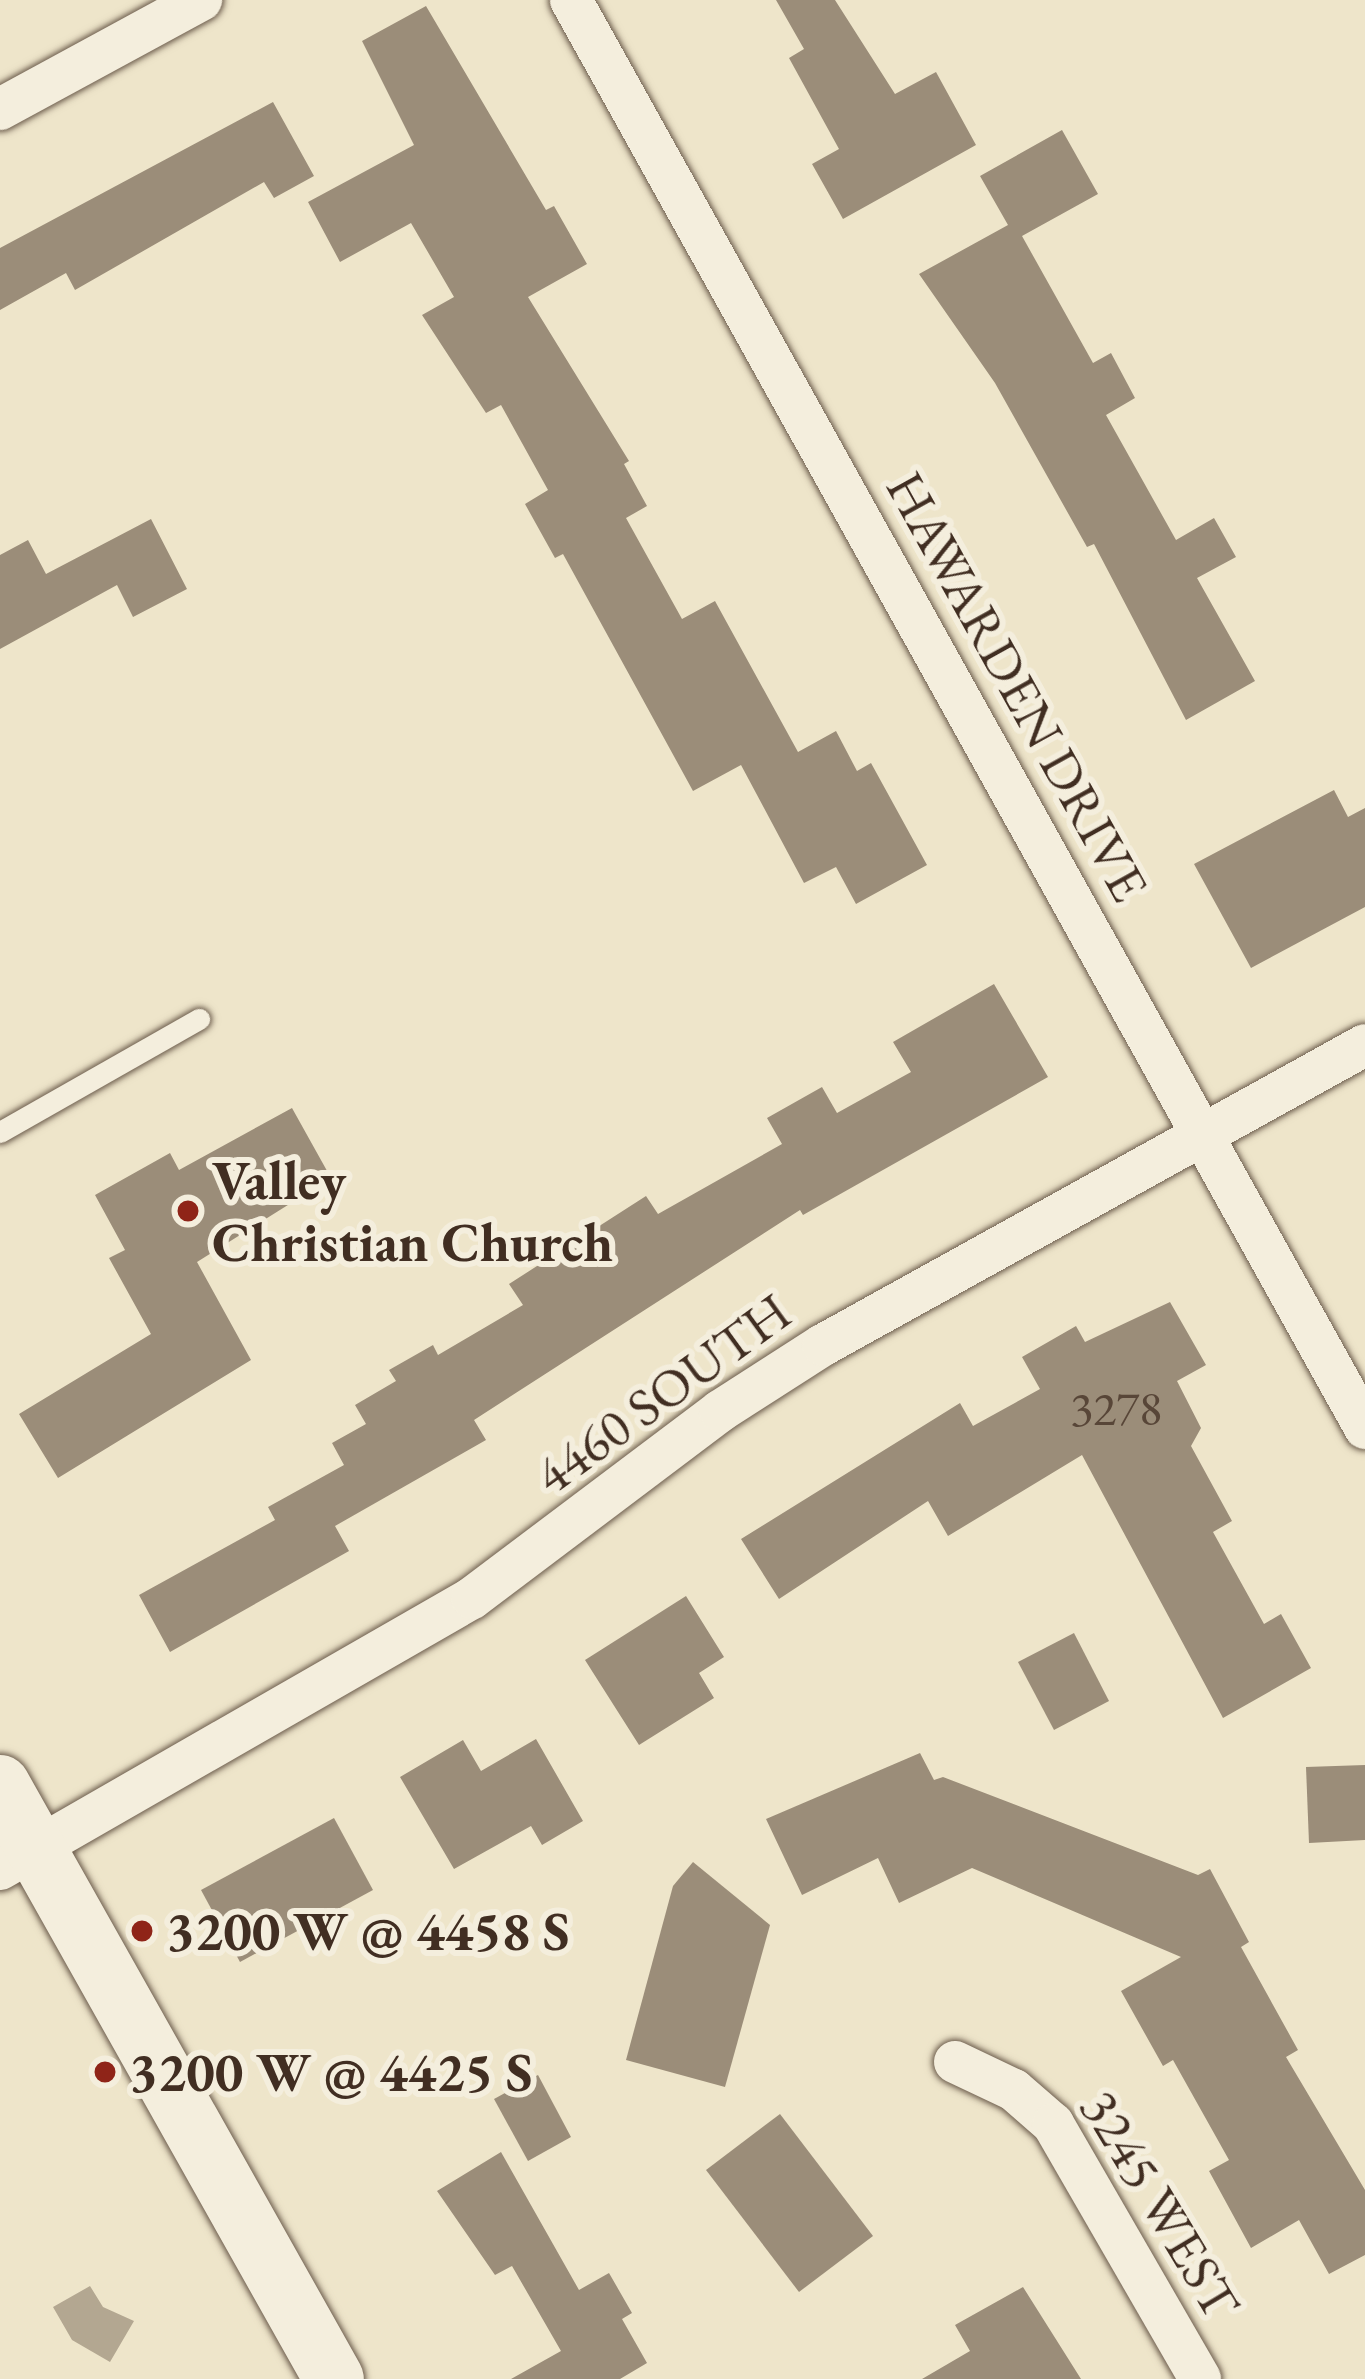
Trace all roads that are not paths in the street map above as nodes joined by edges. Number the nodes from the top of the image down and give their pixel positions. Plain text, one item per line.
1 (201, 0) edge
2 (571, 0) edge
3 (0, 109) edge
4 (199, 1019) dead end
5 (1365, 1046) edge
6 (0, 1132) edge
7 (1203, 1136) junction
8 (1365, 1427) edge
9 (0, 1785) edge
10 (17, 1858) edge
11 (955, 2062) dead end
12 (334, 2379) edge
13 (1200, 2379) edge

1 - 3 street
2 - 7 street, HAWARDEN DRIVE
4 - 6 lane
5 - 7 street, 4460 SOUTH
7 - 8 street, HAWARDEN DRIVE
7 - 10 street, 4460 SOUTH
9 - 10 street
10 - 12 street
11 - 13 street, 3245 WEST

